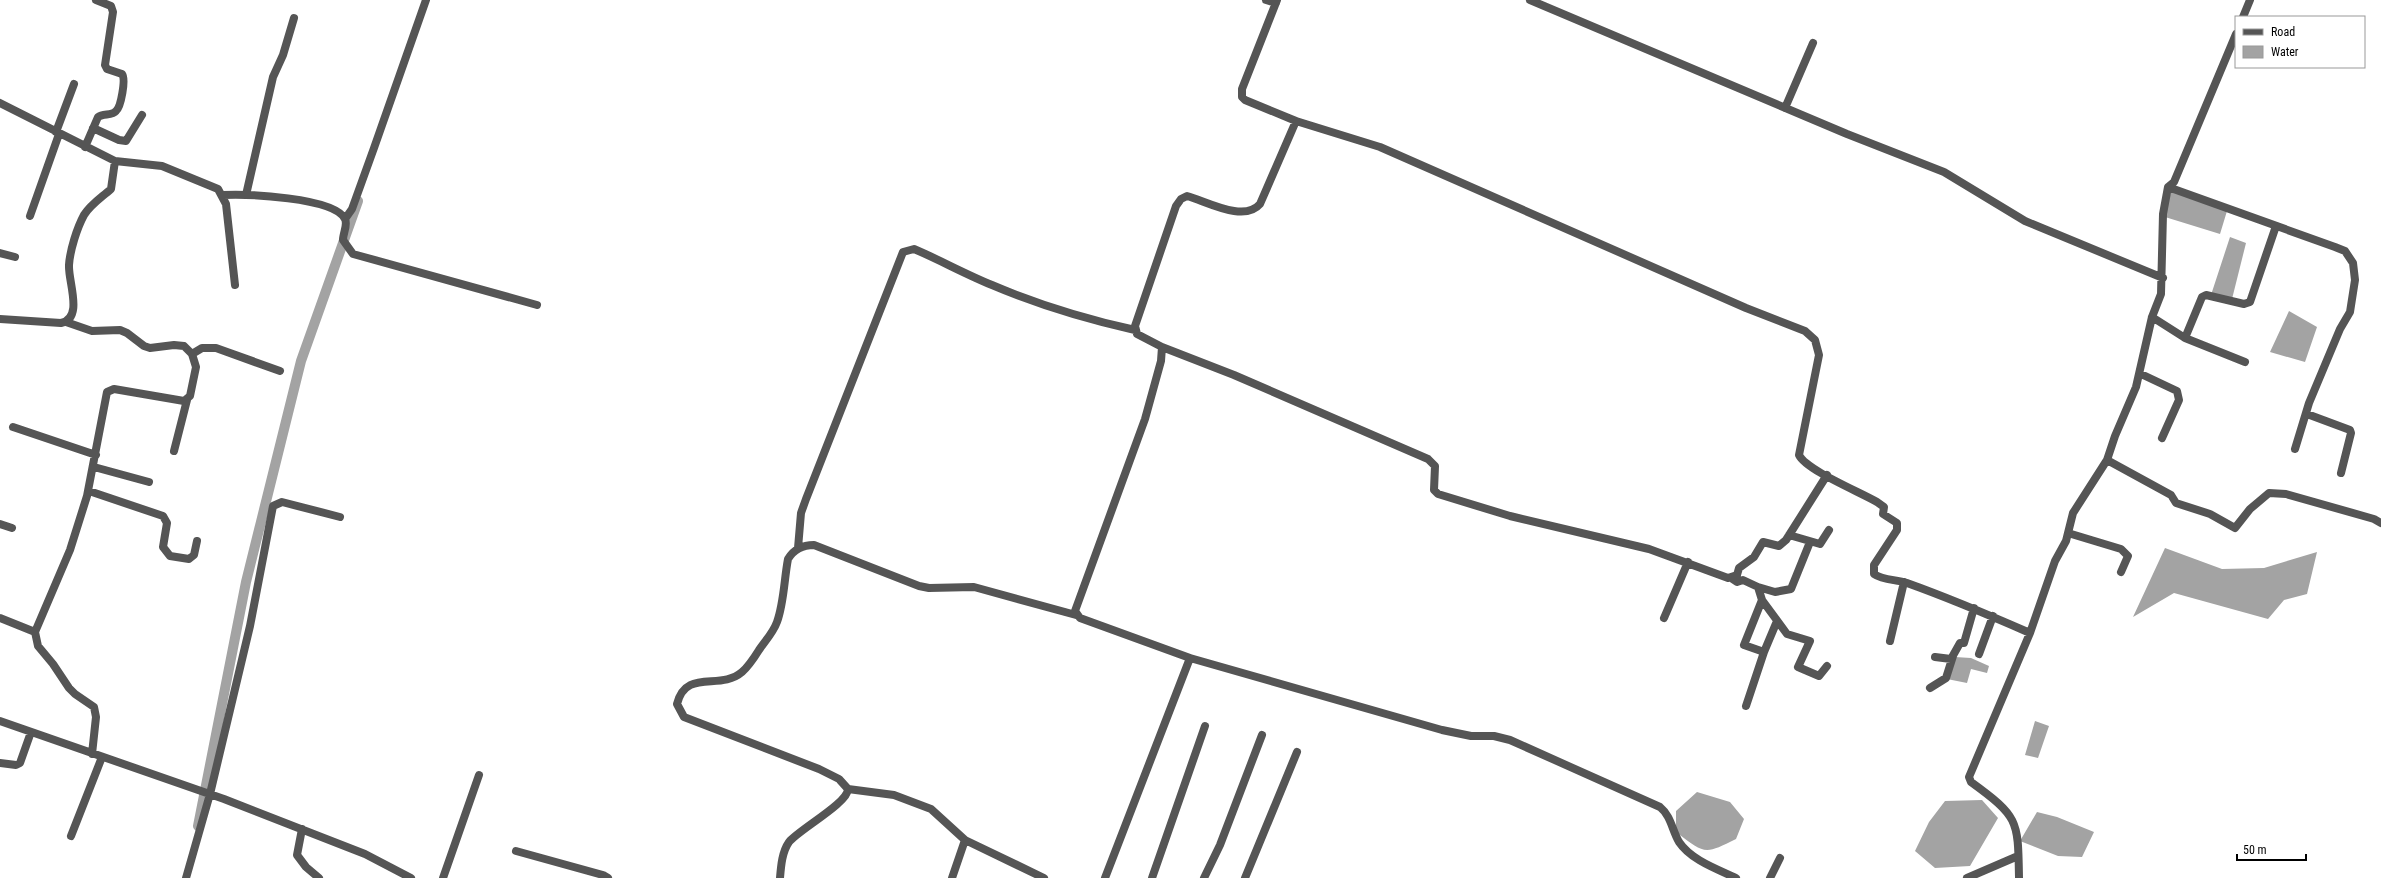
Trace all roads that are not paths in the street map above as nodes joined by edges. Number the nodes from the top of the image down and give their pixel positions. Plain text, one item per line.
1 (96, 0) edge
2 (426, 0) edge
3 (1266, 0) edge
4 (1530, 0) edge
5 (2250, 0) edge
6 (1277, 1) edge
7 (2243, 16) edge
8 (294, 18) dead end
9 (2235, 36) edge
10 (1813, 43) dead end
11 (74, 84) dead end
12 (0, 105) edge
13 (1786, 108) junction
14 (142, 115) dead end
15 (1296, 121) junction
16 (93, 128) junction
17 (57, 133) junction
18 (85, 147) junction
19 (115, 161) junction
20 (2168, 188) junction
21 (223, 195) junction
22 (246, 195) junction
23 (30, 216) dead end
24 (345, 219) junction
25 (2276, 226) junction
26 (0, 253) edge
27 (15, 257) dead end
28 (2163, 278) junction
29 (235, 285) dead end
30 (537, 305) dead end
31 (2152, 316) junction
32 (0, 319) edge
33 (66, 322) junction
34 (1135, 330) junction
35 (2186, 338) junction
36 (1162, 347) junction
37 (192, 354) junction
38 (2245, 362) dead end
39 (280, 370) dead end
40 (2141, 374) junction
41 (187, 400) junction
42 (2307, 414) junction
43 (12, 428) dead end
44 (2162, 438) dead end
45 (2295, 449) dead end
46 (174, 451) dead end
47 (96, 455) junction
48 (2107, 460) junction
49 (94, 467) junction
50 (2341, 473) dead end
51 (1827, 475) junction
52 (149, 482) dead end
53 (89, 491) junction
54 (340, 517) dead end
55 (2381, 523) edge
56 (0, 524) edge
57 (12, 528) dead end
58 (1829, 530) dead end
59 (2068, 533) junction
60 (1789, 535) junction
61 (197, 541) dead end
62 (1810, 542) junction
63 (798, 548) junction
64 (1688, 562) junction
65 (2121, 572) dead end
66 (1731, 578) junction
67 (1904, 582) junction
68 (1758, 587) junction
69 (1762, 600) junction
70 (1974, 608) junction
71 (1076, 615) junction
72 (1993, 616) junction
73 (0, 618) edge
74 (1664, 618) dead end
75 (1777, 621) junction
76 (35, 632) junction
77 (2030, 633) junction
78 (1890, 641) dead end
79 (1764, 652) junction
80 (1979, 654) dead end
81 (1953, 656) junction
82 (1935, 657) dead end
83 (1190, 658) junction
84 (1827, 666) dead end
85 (1930, 688) dead end
86 (1746, 706) dead end
87 (0, 721) edge
88 (1205, 726) dead end
89 (31, 732) junction
90 (1262, 735) dead end
91 (1297, 752) dead end
92 (92, 754) junction
93 (102, 757) junction
94 (0, 763) edge
95 (480, 775) dead end
96 (848, 789) junction
97 (206, 793) junction
98 (302, 829) junction
99 (71, 836) dead end
100 (965, 840) junction
101 (516, 851) dead end
102 (2018, 856) junction
103 (1780, 858) dead end
104 (186, 878) edge
105 (319, 878) edge
106 (411, 878) edge
107 (444, 878) edge
108 (608, 878) edge
109 (780, 878) edge
110 (952, 878) edge
111 (1044, 878) edge
112 (1105, 878) edge
113 (1152, 878) edge
114 (1204, 878) edge
115 (1245, 878) edge
116 (1736, 878) edge
117 (1770, 878) edge
118 (1967, 878) edge
119 (2018, 878) edge

1 - 16 street
2 - 24 street
3 - 6 street
4 - 13 street
5 - 7 street
6 - 15 street
8 - 22 street
9 - 20 street
10 - 13 street
11 - 17 street
12 - 17 street
13 - 28 street
14 - 16 street
15 - 34 street
15 - 51 street
16 - 18 street
17 - 18 street
17 - 23 street
18 - 19 street
19 - 21 street
19 - 33 street
20 - 25 street
20 - 28 street
21 - 22 street
21 - 29 street
22 - 24 street
24 - 30 street
25 - 35 street
25 - 42 street
26 - 27 street
28 - 31 street
31 - 35 street
31 - 40 street
32 - 33 street
33 - 37 street
34 - 36 street
34 - 63 street
35 - 38 street
36 - 64 street
36 - 71 street
37 - 39 street
37 - 41 street
40 - 44 street
40 - 48 street
41 - 46 street
41 - 47 street
42 - 45 street
42 - 50 street
43 - 47 street
47 - 49 street
48 - 55 street
48 - 59 street
49 - 52 street
49 - 53 street
51 - 60 street
51 - 67 street
53 - 61 street
53 - 76 street
54 - 97 street
56 - 57 street
58 - 62 street
59 - 65 street
59 - 77 street
60 - 62 street
60 - 66 street
62 - 68 street
63 - 71 street
63 - 96 street
64 - 66 street
64 - 74 street
66 - 68 street
67 - 70 street
67 - 78 street
68 - 69 street
69 - 75 street
69 - 79 street
70 - 72 street
70 - 81 street
71 - 83 street
72 - 77 street
72 - 80 street
73 - 76 street
75 - 79 street
75 - 84 street
76 - 92 street
77 - 102 street
79 - 86 street
81 - 82 street
81 - 85 street
83 - 112 street
83 - 116 street
87 - 89 street
88 - 113 street
89 - 92 street
89 - 94 street
90 - 114 street
91 - 115 street
92 - 93 street
93 - 97 street
93 - 99 street
95 - 107 street
96 - 100 street
96 - 109 street
97 - 98 street
97 - 104 street
98 - 105 street
98 - 106 street
100 - 110 street
100 - 111 street
101 - 108 street
102 - 118 street
102 - 119 street
103 - 117 street

